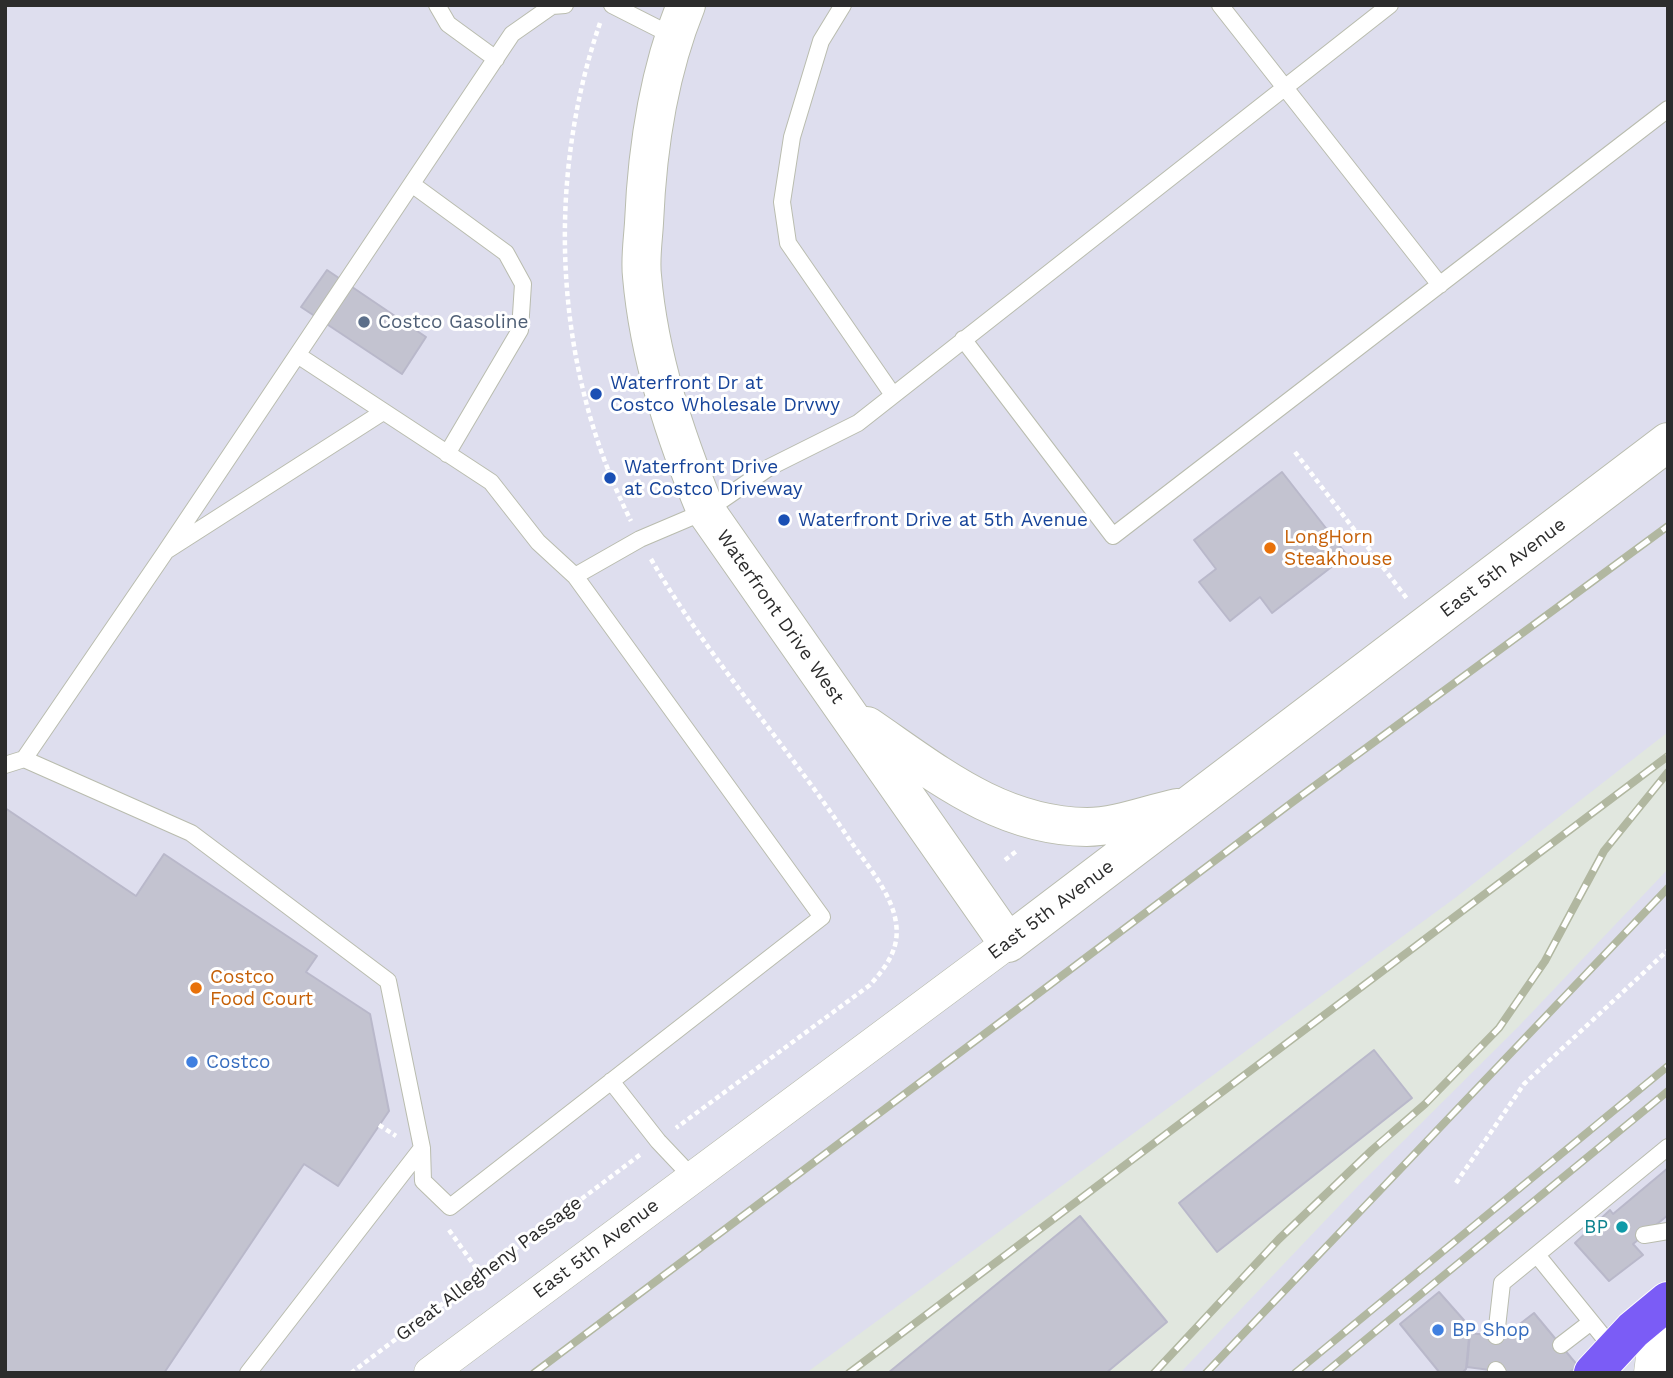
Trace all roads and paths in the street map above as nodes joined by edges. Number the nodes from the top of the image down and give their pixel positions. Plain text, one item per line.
1 (437, 5) edge
2 (565, 5) edge
3 (612, 5) edge
4 (843, 5) edge
5 (1220, 5) edge
6 (1390, 5) edge
7 (552, 6) edge
8 (679, 21) edge
9 (597, 31) dead end
10 (496, 60) junction
11 (1283, 88) junction
12 (1668, 109) edge
13 (413, 185) junction
14 (1440, 285) junction
15 (963, 340) junction
16 (299, 356) junction
17 (893, 395) junction
18 (383, 412) junction
19 (1668, 442) edge
20 (1295, 452) dead end
21 (447, 454) junction
22 (623, 505) dead end
23 (706, 511) junction
24 (166, 551) junction
25 (575, 576) junction
26 (1410, 603) dead end
27 (847, 713) junction
28 (24, 759) junction
29 (5, 765) edge
30 (1189, 805) junction
31 (1008, 943) junction
32 (1668, 950) edge
33 (611, 1081) junction
34 (422, 1149) junction
35 (1665, 1155) edge
36 (626, 1165) dead end
37 (693, 1178) junction
38 (1456, 1183) dead end
39 (1609, 1195) junction
40 (1620, 1208) dead end
41 (1666, 1224) edge
42 (1644, 1235) dead end
43 (1537, 1255) junction
44 (1668, 1301) edge
45 (1668, 1308) edge
46 (1496, 1336) dead end
47 (1561, 1345) dead end
48 (1599, 1348) edge
49 (248, 1373) edge
50 (351, 1373) edge
51 (430, 1373) edge
52 (1650, 1373) edge

1 - 10 lane
2 - 7 lane
3 - 8 lane
4 - 17 lane
5 - 11 lane
6 - 11 lane
7 - 10 lane
8 - 23 street, Waterfront Drive West
9 - 22 path
10 - 13 lane
11 - 14 lane
11 - 15 lane
12 - 14 lane
13 - 16 lane
13 - 21 lane
14 - 15 lane
15 - 17 lane
16 - 18 lane
16 - 24 lane
17 - 23 lane
18 - 21 lane
18 - 24 lane
19 - 30 street, East 5th Avenue
20 - 26 path
21 - 25 lane
23 - 25 lane
23 - 27 street, Waterfront Drive West
24 - 28 lane
25 - 33 lane
27 - 30 street
27 - 31 street, Waterfront Drive West
28 - 29 lane
28 - 34 lane
30 - 31 street, East 5th Avenue
31 - 37 street, East 5th Avenue
32 - 38 path
33 - 34 lane
33 - 37 lane
34 - 49 lane
35 - 39 lane
36 - 50 path, Great Allegheny Passage
37 - 51 street, East 5th Avenue
39 - 40 lane
39 - 43 lane
41 - 42 lane
43 - 46 lane
43 - 48 lane
44 - 48 main road
45 - 52 street
47 - 48 lane

